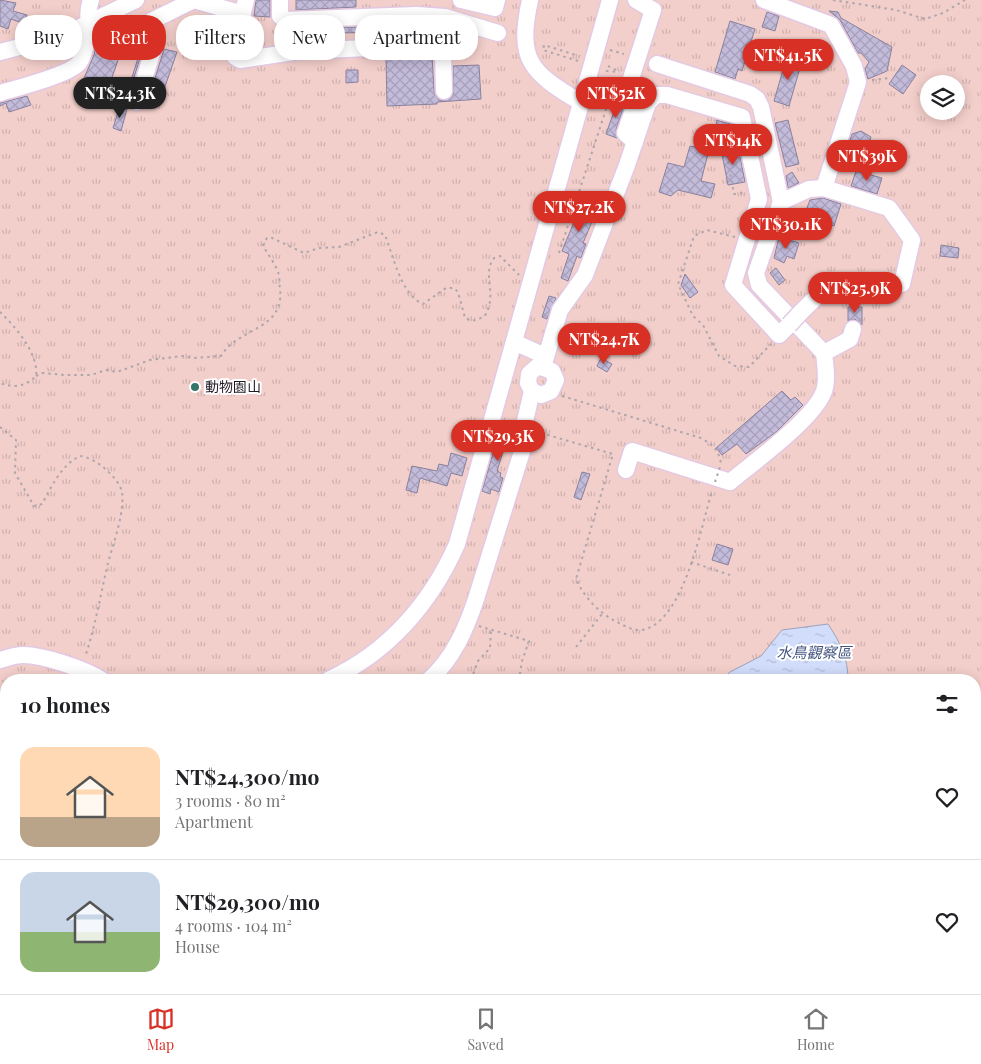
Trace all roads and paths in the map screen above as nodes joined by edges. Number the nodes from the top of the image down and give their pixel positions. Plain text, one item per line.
1 (91, 0) edge
2 (136, 0) edge
3 (280, 0) edge
4 (461, 0) edge
5 (497, 0) edge
6 (530, 0) edge
7 (610, 0) edge
8 (636, 0) edge
9 (764, 0) edge
10 (833, 0) edge
11 (965, 0) edge
12 (115, 4) edge
13 (655, 5) edge
14 (244, 7) edge
15 (164, 15) edge
16 (88, 23) junction
17 (498, 33) dead end
18 (0, 52) edge
19 (579, 56) dead end
20 (150, 60) edge
21 (578, 61) dead end
22 (621, 63) dead end
23 (657, 64) dead end
24 (606, 71) dead end
25 (618, 72) junction
26 (889, 78) dead end
27 (858, 82) junction
28 (444, 91) dead end
29 (0, 93) edge
30 (137, 102) dead end
31 (580, 102) junction
32 (724, 140) dead end
33 (635, 142) junction
34 (824, 188) junction
35 (734, 194) dead end
36 (781, 202) junction
37 (746, 241) junction
38 (558, 253) dead end
39 (530, 285) junction
40 (0, 312) edge
41 (854, 328) dead end
42 (784, 330) junction
43 (514, 342) junction
44 (824, 353) junction
45 (544, 361) junction
46 (36, 376) junction
47 (0, 383) edge
48 (532, 391) junction
49 (551, 391) junction
50 (0, 427) edge
51 (529, 429) junction
52 (626, 470) dead end
53 (691, 562) junction
54 (730, 575) dead end
55 (602, 614) junction
56 (468, 623) junction
57 (492, 630) junction
58 (576, 647) dead end
59 (0, 660) edge
60 (80, 671) junction
61 (87, 674) edge
62 (339, 674) edge
63 (434, 674) edge
64 (473, 674) edge
65 (520, 674) edge

1 - 16 street
2 - 12 street
3 - 17 street
4 - 5 street
6 - 31 street
7 - 31 street
8 - 13 street
9 - 27 street
10 - 11 path
12 - 16 street
13 - 33 street
14 - 15 street
14 - 28 street
16 - 18 street
16 - 29 street
19 - 21 path
20 - 30 street
22 - 25 path
23 - 36 street
24 - 25 path
25 - 38 path
26 - 27 path
27 - 34 street
31 - 39 street
32 - 35 path
33 - 37 street
33 - 45 street
34 - 36 street
34 - 42 street, bridge
36 - 44 street
37 - 42 street
37 - 42 path
39 - 43 street
39 - 46 path
40 - 46 path
41 - 44 street
43 - 45 street
43 - 62 street
44 - 52 street
45 - 48 street
45 - 49 street
46 - 47 path
48 - 49 street
48 - 51 street
49 - 53 path, bridge
50 - 60 path
51 - 55 path
51 - 56 street
53 - 54 path
53 - 55 path
55 - 58 path
56 - 57 path
56 - 63 street
57 - 64 path
57 - 65 path
59 - 60 street
60 - 61 street

